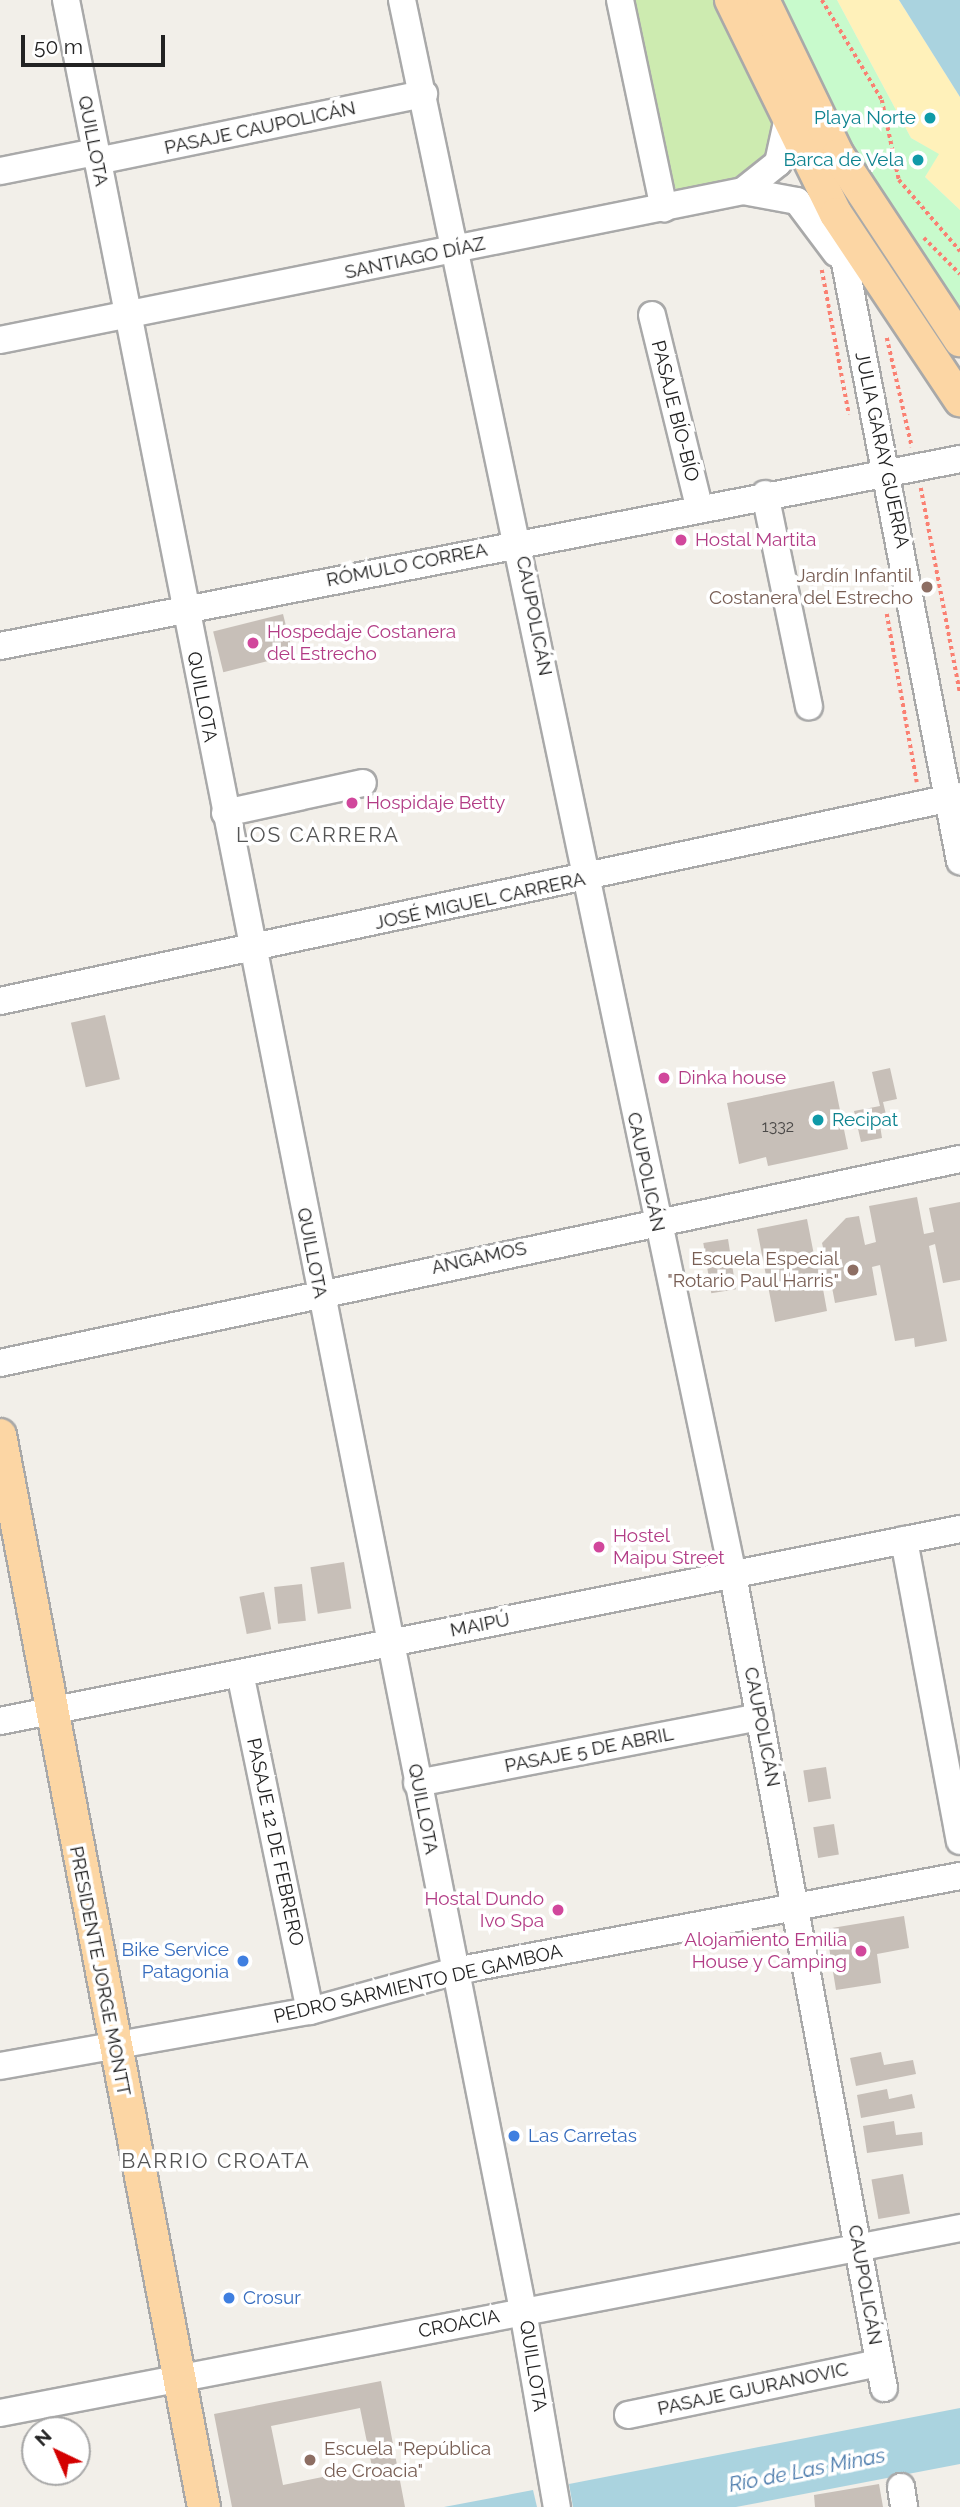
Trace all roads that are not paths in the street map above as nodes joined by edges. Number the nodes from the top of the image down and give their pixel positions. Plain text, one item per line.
1 (66, 0) edge
2 (402, 0) edge
3 (620, 0) edge
4 (731, 0) edge
5 (763, 0) edge
6 (424, 94) junction
7 (787, 122) junction
8 (96, 157) junction
9 (0, 170) edge
10 (743, 191) junction
11 (663, 208) junction
12 (836, 214) junction
13 (455, 249) junction
14 (847, 288) junction
15 (652, 314) dead end
16 (127, 317) junction
17 (0, 340) edge
18 (960, 340) edge
19 (960, 400) edge
20 (960, 437) edge
21 (938, 461) edge
22 (887, 470) junction
23 (765, 494) junction
24 (699, 508) junction
25 (520, 543) junction
26 (185, 609) junction
27 (0, 646) edge
28 (810, 707) dead end
29 (363, 783) dead end
30 (954, 797) edge
31 (225, 813) junction
32 (960, 861) edge
33 (584, 878) junction
34 (253, 950) junction
35 (0, 1001) edge
36 (960, 1158) edge
37 (655, 1221) junction
38 (320, 1292) junction
39 (0, 1363) edge
40 (0, 1435) edge
41 (960, 1529) edge
42 (904, 1540) junction
43 (733, 1575) junction
44 (389, 1643) junction
45 (240, 1673) junction
46 (51, 1710) junction
47 (760, 1717) junction
48 (0, 1720) edge
49 (417, 1783) junction
50 (960, 1841) edge
51 (960, 1876) edge
52 (796, 1905) junction
53 (456, 1971) junction
54 (310, 2011) junction
55 (114, 2044) junction
56 (0, 2066) edge
57 (960, 2228) edge
58 (859, 2246) junction
59 (523, 2311) junction
60 (881, 2376) joint
61 (181, 2378) junction
62 (0, 2413) edge
63 (628, 2415) dead end
64 (204, 2507) edge
65 (557, 2507) edge

1 - 8 street, QUILLOTA
2 - 6 street, CAUPOLICÁN
3 - 11 street
4 - 7 main road
5 - 18 main road
6 - 8 street, PASAJE CAUPOLICÁN
6 - 13 street, CAUPOLICÁN
7 - 10 street, SANTIAGO DÍAZ
7 - 12 main road
8 - 9 street, PASAJE CAUPOLICÁN
8 - 16 street, QUILLOTA
10 - 11 street, SANTIAGO DÍAZ
10 - 14 street, JULIA GARAY GUERRA
11 - 13 street, SANTIAGO DÍAZ
12 - 14 street, JULIA GARAY GUERRA
12 - 19 main road
13 - 16 street, SANTIAGO DÍAZ
13 - 25 street, CAUPOLICÁN
14 - 22 street, JULIA GARAY GUERRA
15 - 24 street, PASAJE BÍO-BÍO
16 - 17 street, SANTIAGO DÍAZ
16 - 26 street, QUILLOTA
20 - 21 street
21 - 22 street, RÓMULO CORREA
22 - 23 street, RÓMULO CORREA
22 - 30 street, JULIA GARAY GUERRA
23 - 24 street, RÓMULO CORREA
23 - 28 street
24 - 25 street, RÓMULO CORREA
25 - 26 street, RÓMULO CORREA
25 - 33 street, CAUPOLICÁN
26 - 27 street, RÓMULO CORREA
26 - 31 street, QUILLOTA
29 - 31 street
30 - 32 street, JULIA GARAY GUERRA
30 - 33 street, JOSÉ MIGUEL CARRERA
31 - 34 street, QUILLOTA
33 - 34 street, JOSÉ MIGUEL CARRERA
33 - 37 street, CAUPOLICÁN
34 - 35 street, JOSÉ MIGUEL CARRERA
34 - 38 street, QUILLOTA
36 - 37 street, ANGAMOS
37 - 38 street, ANGAMOS
37 - 43 street, CAUPOLICÁN
38 - 39 street, ANGAMOS
38 - 44 street, QUILLOTA
40 - 46 main road, PRESIDENTE JORGE MONTT
41 - 42 street, MAIPÚ
42 - 43 street, MAIPÚ
42 - 50 street
43 - 44 street, MAIPÚ
43 - 47 street, CAUPOLICÁN
44 - 45 street, MAIPÚ
44 - 49 street, QUILLOTA
45 - 46 street, MAIPÚ
45 - 54 street, PASAJE 12 DE FEBRERO
46 - 48 street, MAIPÚ
46 - 55 main road, PRESIDENTE JORGE MONTT
47 - 49 street, PASAJE 5 DE ABRIL
47 - 52 street, CAUPOLICÁN
49 - 53 street, QUILLOTA
51 - 52 street, PEDRO SARMIENTO DE GAMBOA
52 - 53 street, PEDRO SARMIENTO DE GAMBOA
52 - 58 street, CAUPOLICÁN
53 - 54 street, PEDRO SARMIENTO DE GAMBOA
53 - 59 street, QUILLOTA
54 - 55 street, PEDRO SARMIENTO DE GAMBOA
55 - 56 street, PEDRO SARMIENTO DE GAMBOA
55 - 61 main road, PRESIDENTE JORGE MONTT
57 - 58 street, CROACIA
58 - 59 street, CROACIA
58 - 60 street, CAUPOLICÁN
59 - 61 street, CROACIA
59 - 65 street, QUILLOTA
60 - 63 street, PASAJE GJURANOVIC
61 - 62 street, CROACIA
61 - 64 main road, PRESIDENTE JORGE MONTT

